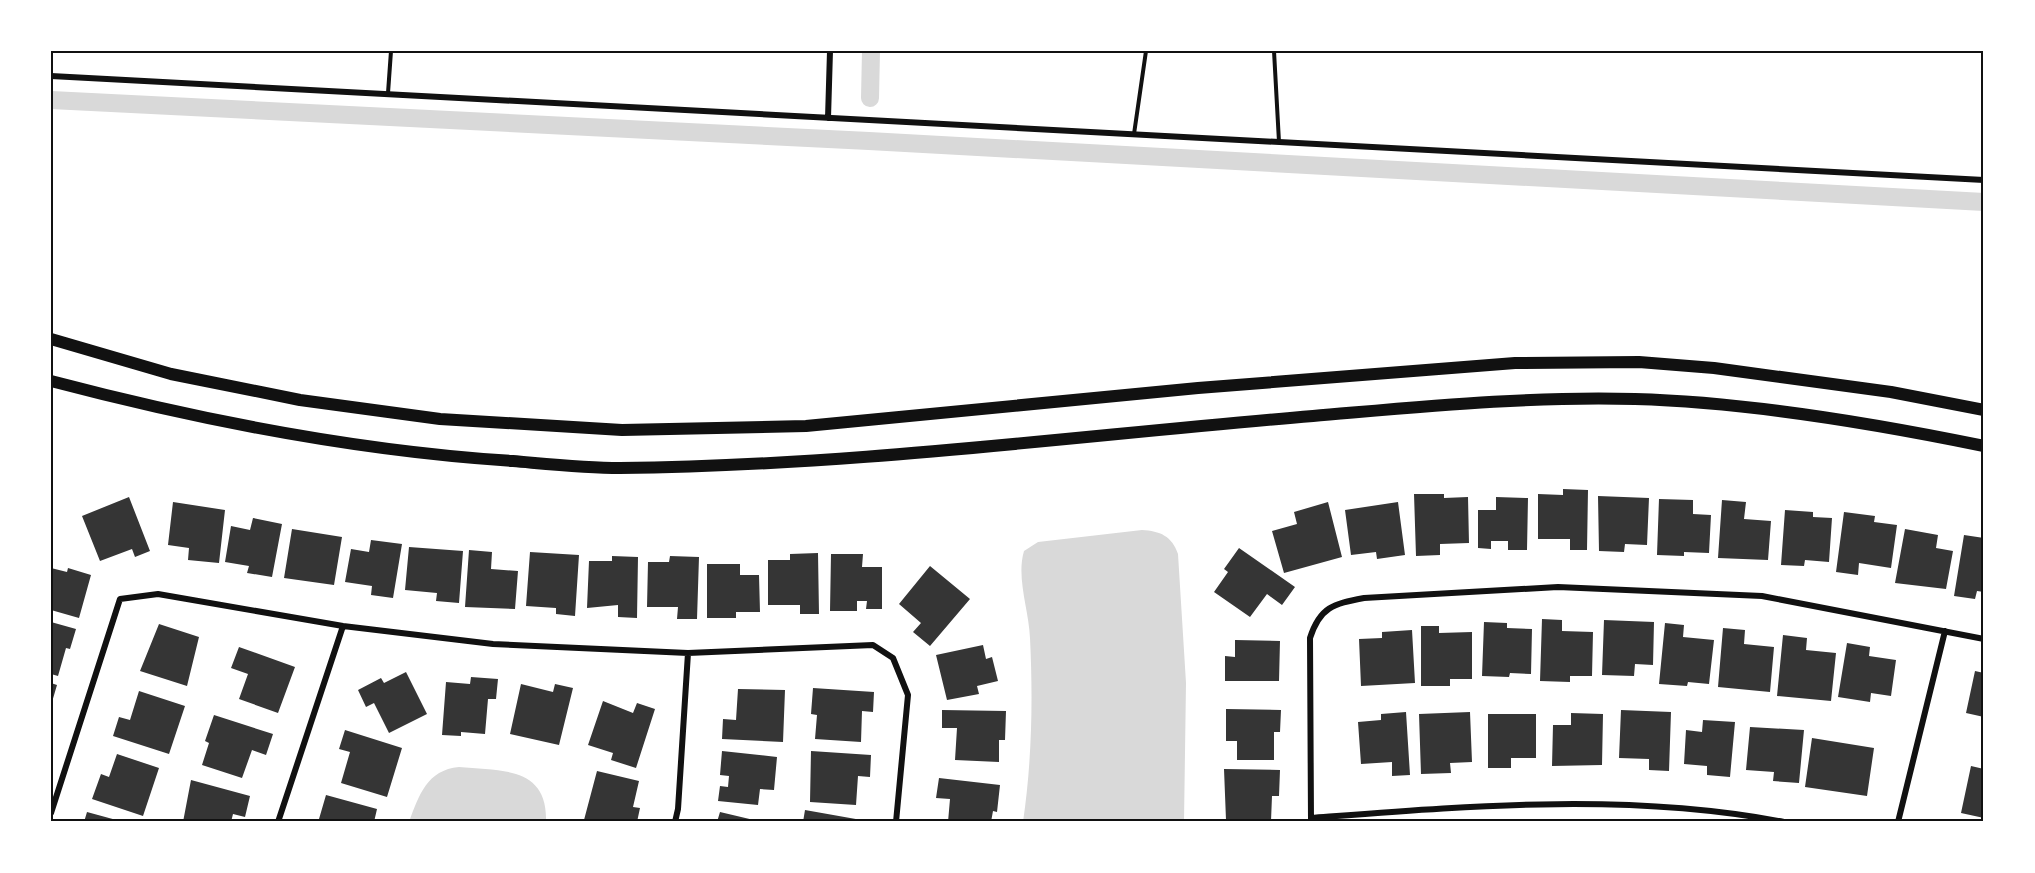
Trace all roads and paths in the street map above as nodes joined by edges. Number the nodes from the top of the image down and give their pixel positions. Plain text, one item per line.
1 (391, 51) edge
2 (830, 51) edge
3 (1146, 51) edge
4 (1274, 51) edge
5 (51, 76) edge
6 (388, 94) junction
7 (828, 118) junction
8 (1134, 134) junction
9 (1279, 142) junction
10 (1984, 180) edge
11 (51, 339) edge
12 (51, 381) edge
13 (1984, 410) edge
14 (1984, 446) edge
15 (343, 626) junction
16 (1945, 631) junction
17 (1984, 639) edge
18 (688, 653) junction
19 (51, 813) edge
20 (1311, 820) edge
21 (278, 822) edge
22 (675, 822) edge
23 (896, 822) edge
24 (1784, 822) edge
25 (1898, 822) edge

1 - 6 lane
2 - 7 street
3 - 8 lane
4 - 9 lane
5 - 6 street
6 - 7 street
7 - 8 street
8 - 9 street
9 - 10 street
11 - 13 main road
12 - 14 main road
15 - 18 street
15 - 19 street
15 - 21 street
16 - 17 street
16 - 20 street
16 - 25 street
18 - 22 street
18 - 23 street
20 - 24 street

